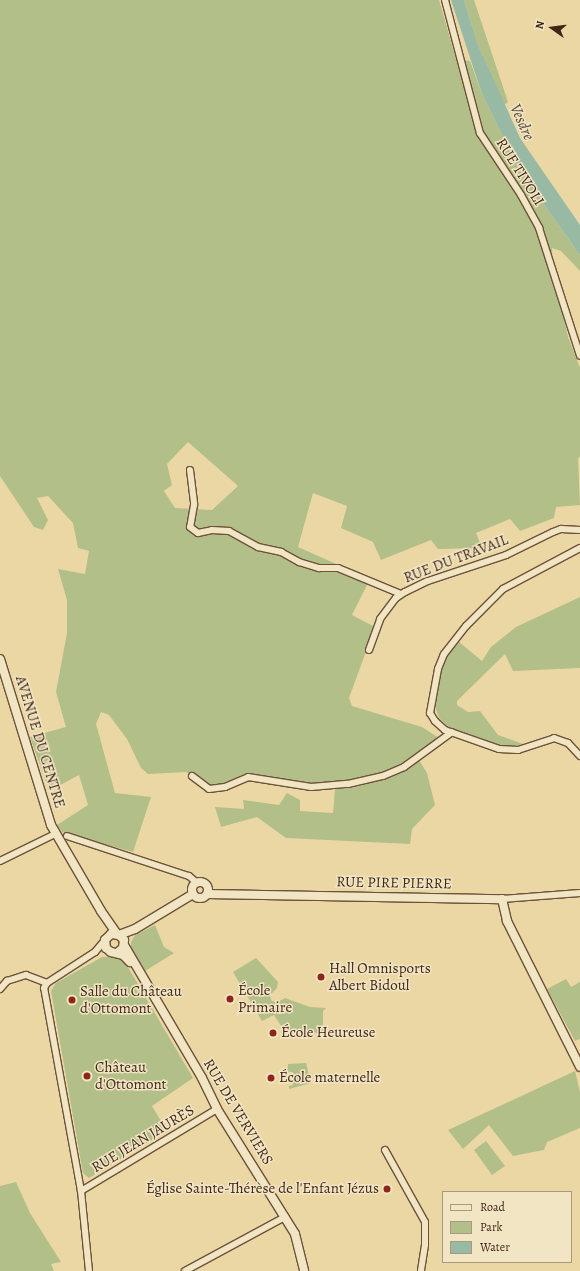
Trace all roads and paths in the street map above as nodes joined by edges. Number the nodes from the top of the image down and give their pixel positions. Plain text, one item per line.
1 (445, 0) edge
2 (580, 356) edge
3 (190, 470) dead end
4 (580, 530) edge
5 (580, 548) edge
6 (401, 594) junction
7 (369, 650) dead end
8 (0, 659) edge
9 (452, 732) junction
10 (580, 756) edge
11 (192, 776) dead end
12 (55, 834) junction
13 (67, 836) dead end
14 (0, 861) edge
15 (197, 883) junction
16 (580, 893) edge
17 (193, 894) junction
18 (207, 894) junction
19 (502, 899) junction
20 (101, 911) junction
21 (132, 930) junction
22 (118, 934) junction
23 (107, 938) junction
24 (124, 944) junction
25 (108, 951) junction
26 (95, 952) junction
27 (117, 953) junction
28 (138, 972) junction
29 (46, 983) junction
30 (0, 989) edge
31 (578, 1058) edge
32 (580, 1067) edge
33 (217, 1109) junction
34 (385, 1150) dead end
35 (80, 1190) junction
36 (285, 1217) junction
37 (89, 1271) edge
38 (185, 1271) edge
39 (304, 1271) edge
40 (421, 1271) edge

1 - 2 street, RUE TIVOLI
3 - 6 street
4 - 6 street, RUE DU TRAVAIL
5 - 9 street
6 - 7 street, RUE DU TRAVAIL
8 - 12 street, AVENUE DU CENTRE
9 - 10 street
9 - 11 street
12 - 14 street
12 - 20 street
13 - 15 street
15 - 17 street
15 - 18 street
16 - 19 street, RUE PIRE PIERRE
17 - 18 street
17 - 21 street
18 - 19 street, RUE PIRE PIERRE
19 - 31 street
20 - 22 street
20 - 23 street
21 - 22 street
21 - 24 street
22 - 23 street
22 - 24 street, RUE DE VERVIERS
23 - 25 street
23 - 26 street
24 - 27 street
24 - 28 street, RUE DE VERVIERS
25 - 26 street
25 - 27 street
26 - 29 street
27 - 28 street, RUE DE VERVIERS
28 - 33 street, RUE DE VERVIERS
29 - 30 street
29 - 35 street
31 - 32 street
33 - 35 street, RUE JEAN JAURÈS
33 - 36 street, RUE DE VERVIERS
34 - 40 street
35 - 37 street
36 - 38 street
36 - 39 street, RUE DE VERVIERS

